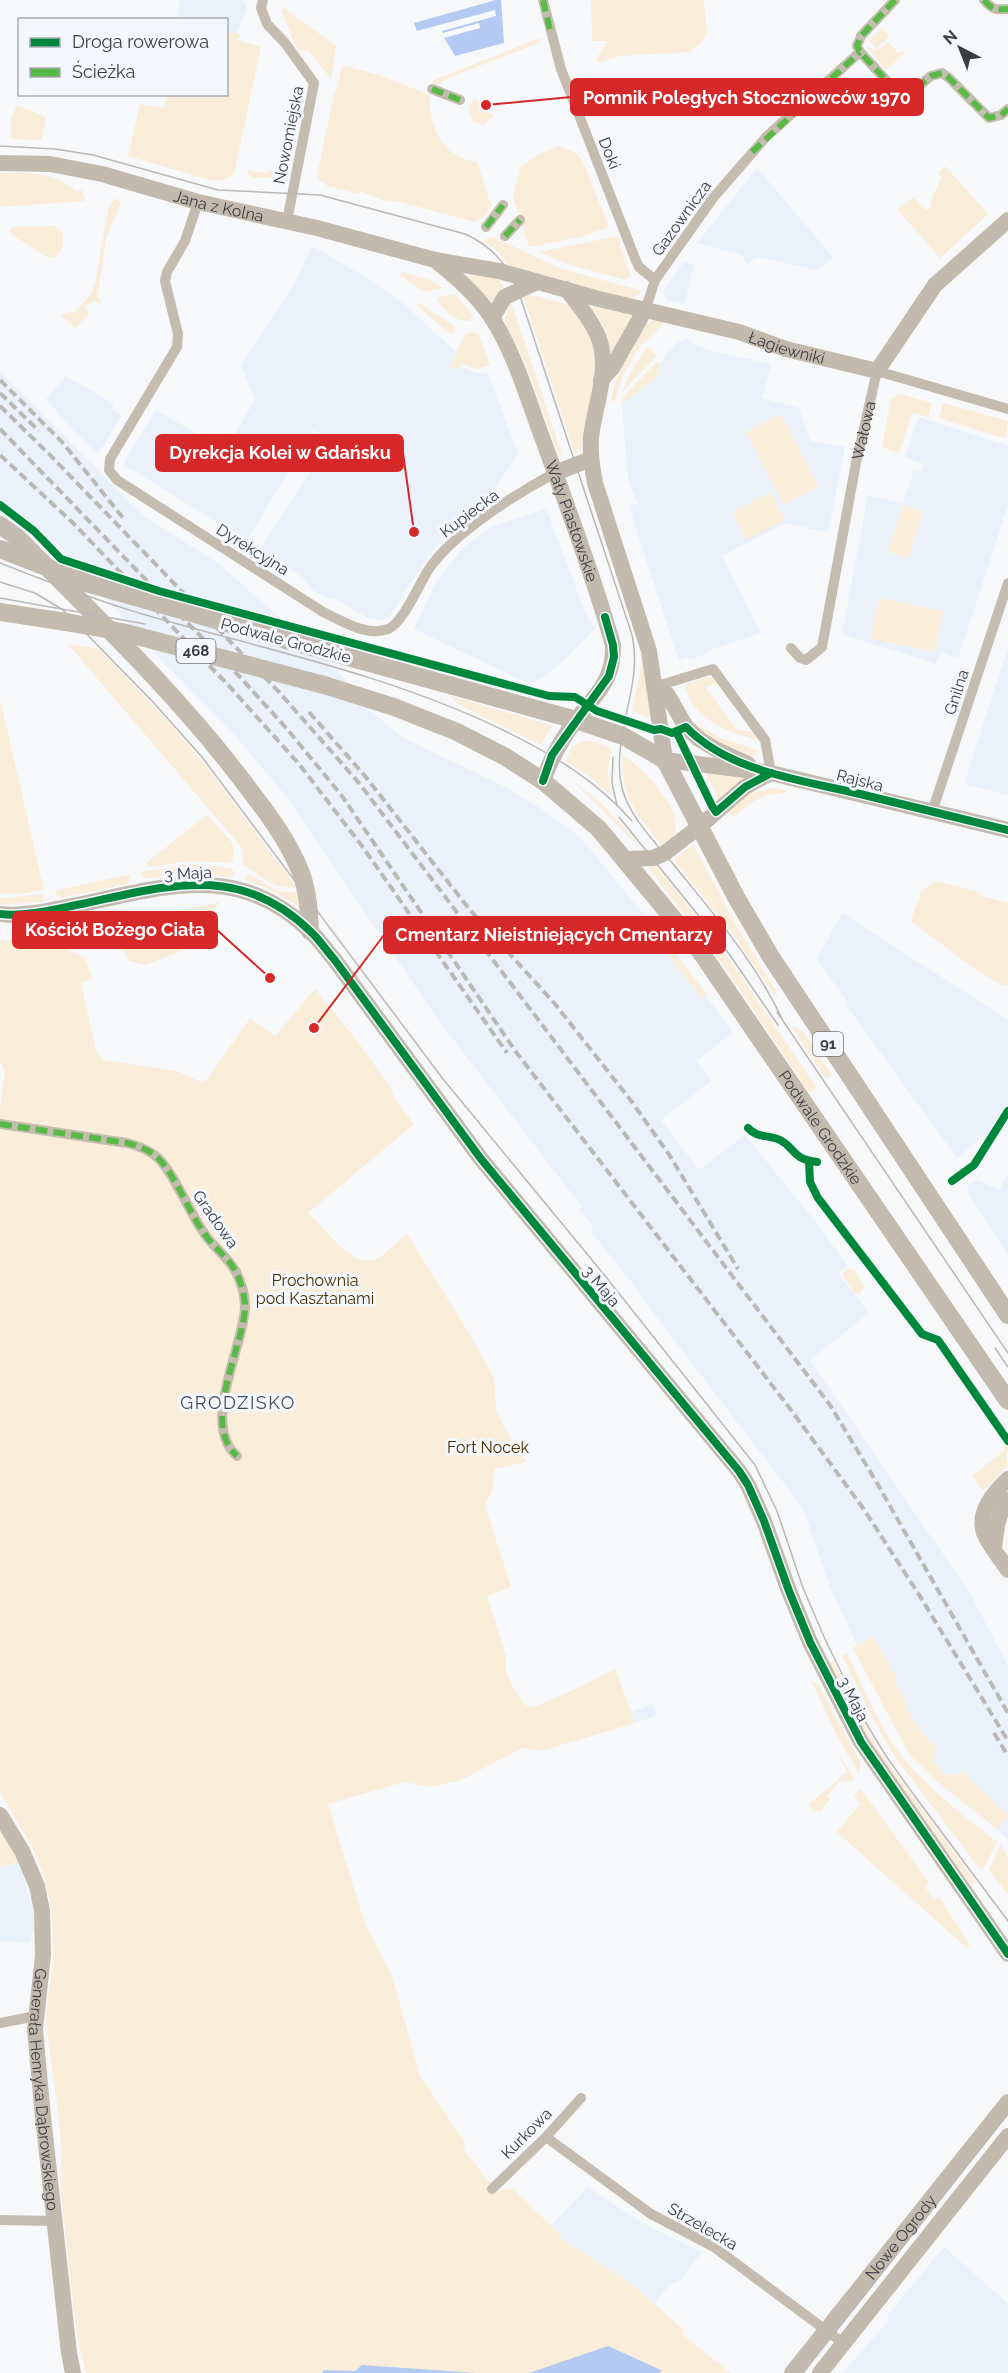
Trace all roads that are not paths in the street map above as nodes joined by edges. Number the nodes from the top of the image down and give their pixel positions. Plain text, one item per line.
1 (263, 0) edge
2 (543, 0) edge
3 (895, 0) edge
4 (984, 0) edge
5 (1008, 9) edge
6 (860, 52) junction
7 (432, 89) dead end
8 (460, 100) dead end
9 (1008, 109) edge
10 (0, 163) edge
11 (198, 202) junction
12 (503, 205) dead end
13 (520, 220) dead end
14 (1008, 220) edge
15 (287, 221) junction
16 (486, 226) dead end
17 (505, 236) dead end
18 (435, 260) junction
19 (655, 280) junction
20 (537, 282) junction
21 (566, 289) junction
22 (646, 308) junction
23 (492, 318) junction
24 (877, 371) junction
25 (601, 380) junction
26 (1008, 409) edge
27 (591, 459) junction
28 (555, 473) junction
29 (0, 525) edge
30 (0, 549) edge
31 (1008, 583) edge
32 (0, 612) edge
33 (398, 623) joint
34 (791, 648) dead end
35 (654, 687) junction
36 (576, 720) junction
37 (665, 760) junction
38 (771, 773) junction
39 (543, 781) junction
40 (933, 812) junction
41 (700, 826) junction
42 (1008, 830) edge
43 (626, 859) junction
44 (0, 914) edge
45 (310, 931) junction
46 (0, 1125) edge
47 (1008, 1316) edge
48 (1008, 1401) edge
49 (237, 1456) dead end
50 (1005, 1494) edge
51 (1008, 1570) edge
52 (0, 1815) edge
53 (1008, 1954) edge
54 (36, 2016) junction
55 (0, 2023) edge
56 (581, 2098) dead end
57 (1008, 2102) edge
58 (1008, 2136) edge
59 (546, 2137) junction
60 (492, 2189) dead end
61 (0, 2220) edge
62 (54, 2221) junction
63 (826, 2330) junction
64 (843, 2343) junction
65 (73, 2373) edge
66 (792, 2373) edge
67 (820, 2373) edge

1 - 15 street, Nowomiejska
2 - 19 street, Doki
3 - 6 street
4 - 5 street
6 - 9 street
6 - 19 street, Gazownicza
7 - 8 street
10 - 11 main road, Jana z Kolna
11 - 15 main road, Jana z Kolna
11 - 33 street, Dyrekcyjna
12 - 16 street
13 - 17 street
14 - 24 main road, Wałowa
15 - 18 main road, Jana z Kolna
18 - 20 main road, Jana z Kolna
18 - 23 main road, Jana z Kolna
19 - 22 street, Gazownicza
20 - 21 main road
20 - 23 main road
21 - 22 main road, Łagiewniki
21 - 25 main road, Wały Piastowskie / 91
22 - 24 main road, Łagiewniki
22 - 25 main road, Wały Piastowskie
23 - 28 main road, Wały Piastowskie
24 - 26 street, Łagiewniki
24 - 34 street, Wałowa
25 - 27 main road, Wały Piastowskie / 91
27 - 28 main road
27 - 35 main road, Wały Piastowskie / 91
28 - 33 street, Kupiecka
28 - 36 main road, Wały Piastowskie
29 - 45 main road
30 - 36 main road, Podwale Grodzkie / 468, bridge
31 - 40 street, Gnilna
32 - 39 main road, Podwale Grodzkie / 468, bridge
35 - 37 main road, Wały Piastowskie / 91
35 - 38 main road
35 - 38 street
36 - 37 main road, Podwale Grodzkie / 468
36 - 39 main road
37 - 38 main road, Rajska
37 - 41 main road, 91
38 - 40 main road, Rajska
38 - 41 main road
39 - 43 main road, Podwale Grodzkie
40 - 42 main road, Rajska
41 - 43 main road
41 - 47 main road, 91
43 - 48 main road, Podwale Grodzkie
44 - 45 main road, 3 Maja
45 - 53 main road, 3 Maja
46 - 49 street, Gradowa
50 - 51 main road
52 - 54 main road, Generała Henryka Dąbrowskiego
54 - 55 street
54 - 62 main road, Generała Henryka Dąbrowskiego
56 - 59 street, Kurkowa
57 - 63 main road, Nowe Ogrody
58 - 64 main road, Nowe Ogrody
59 - 60 street, Kurkowa
59 - 63 street, Strzelecka
61 - 62 street
62 - 65 main road, Generała Henryka Dąbrowskiego
63 - 64 street, Strzelecka
63 - 66 main road, Nowe Ogrody
64 - 67 main road, Nowe Ogrody

